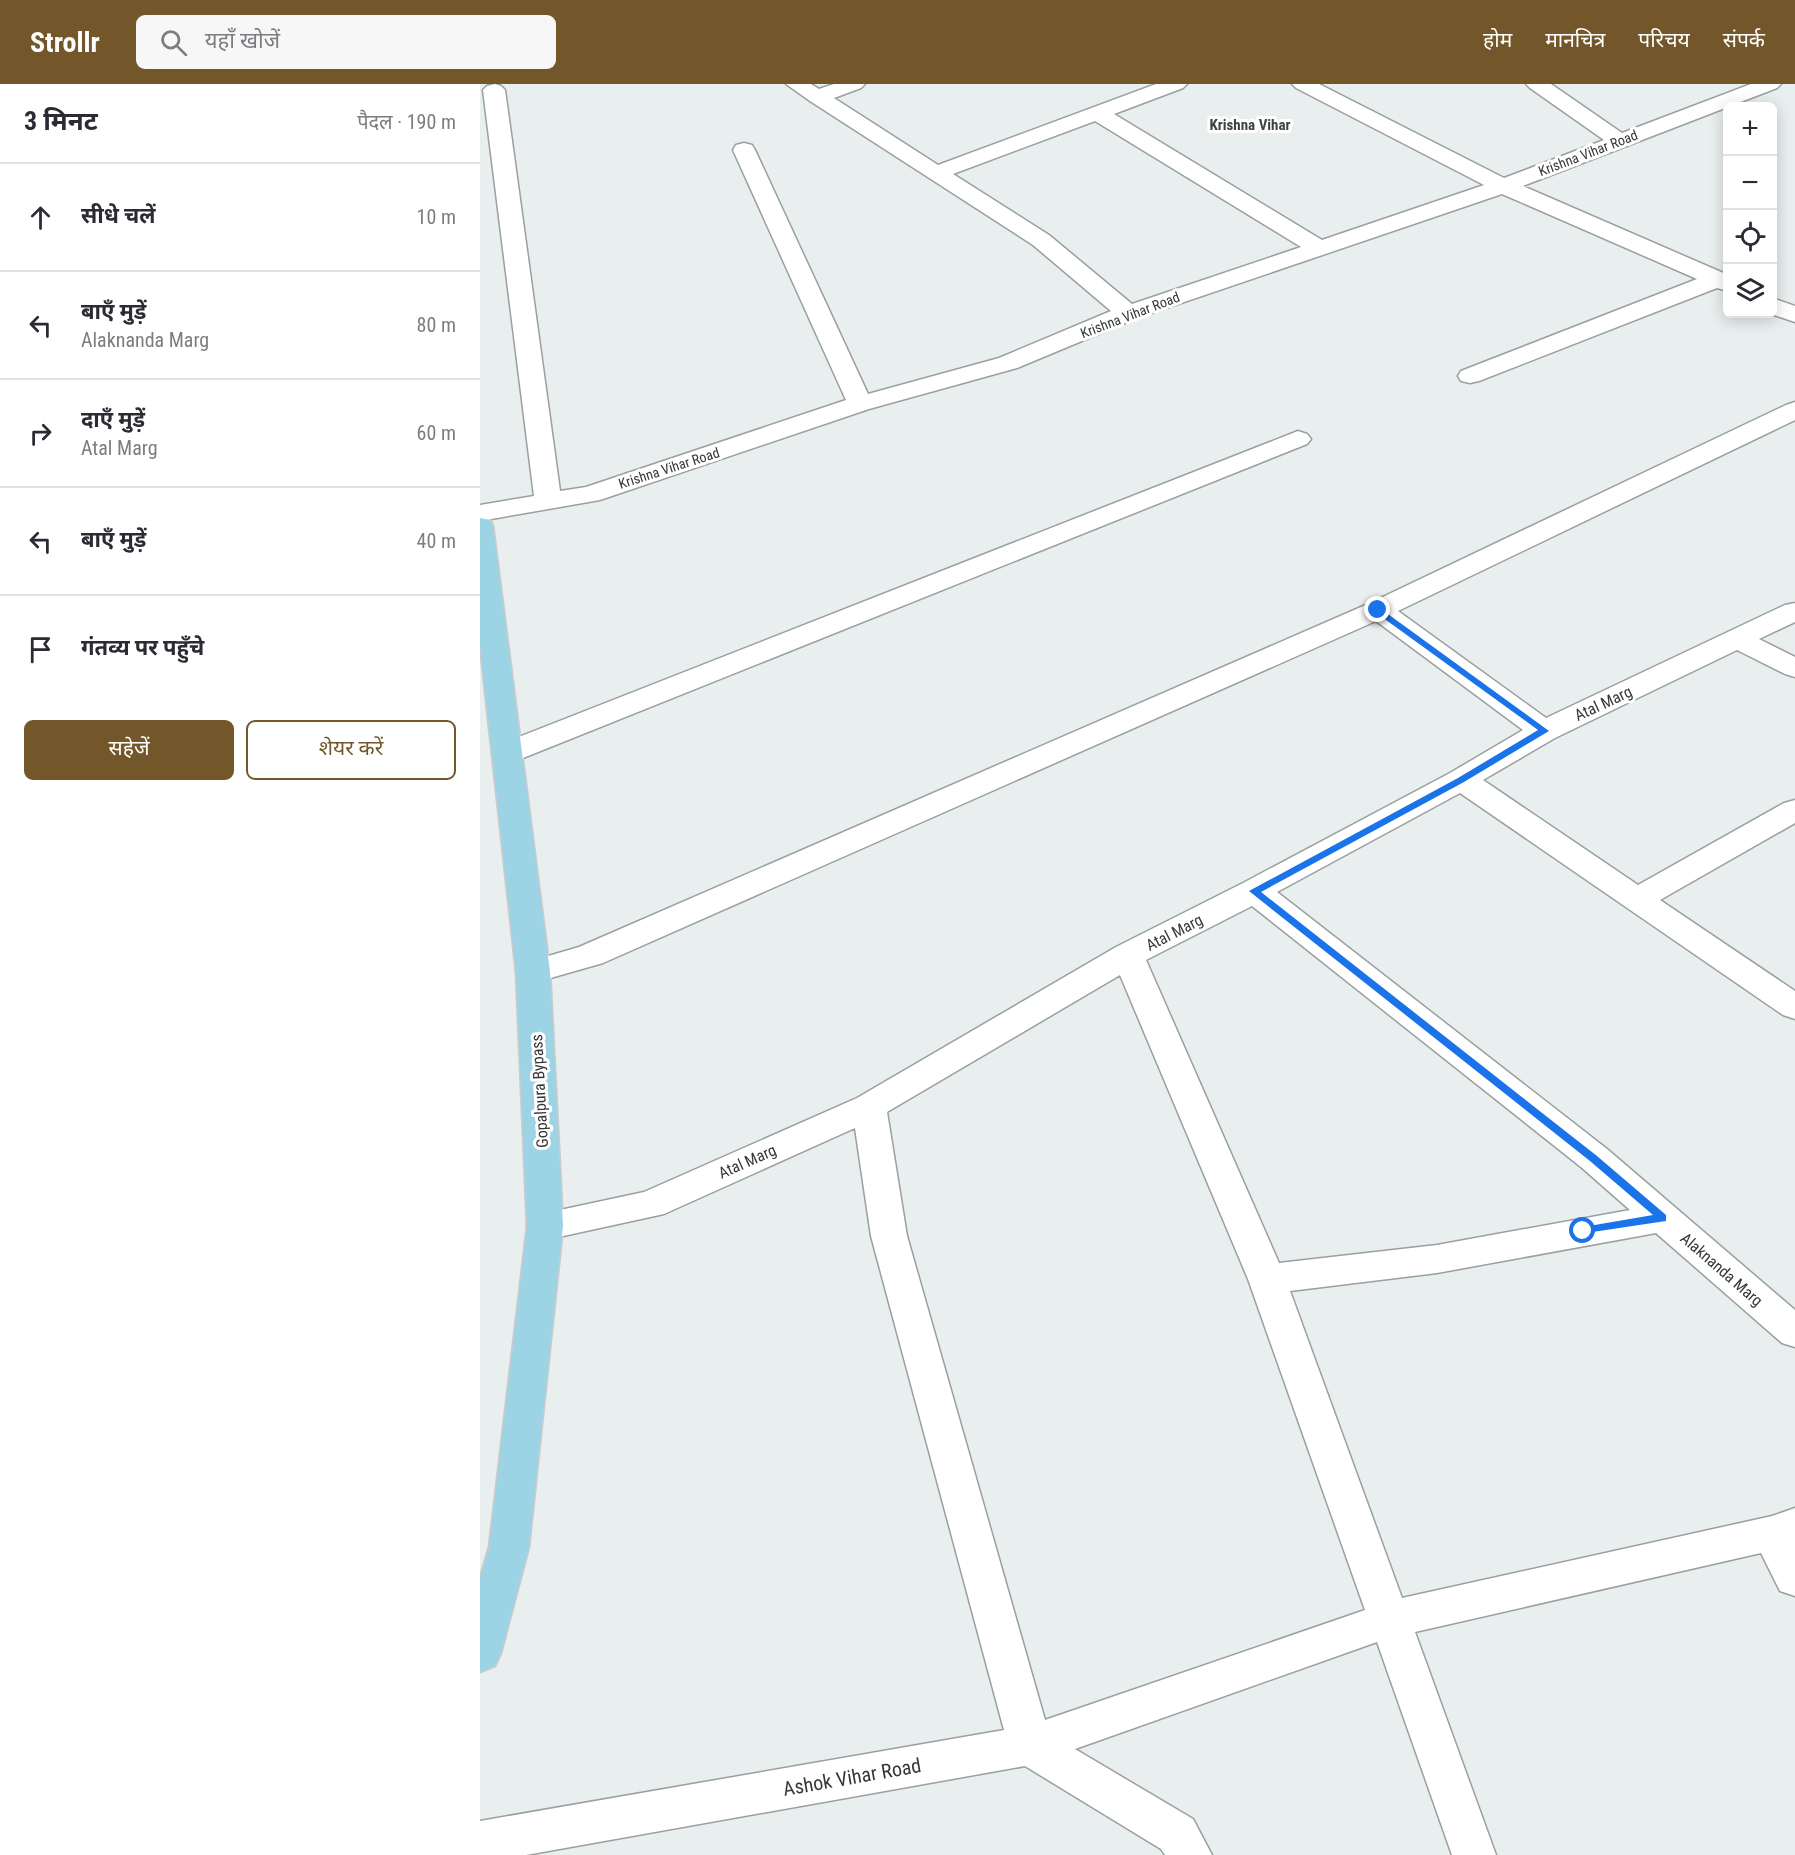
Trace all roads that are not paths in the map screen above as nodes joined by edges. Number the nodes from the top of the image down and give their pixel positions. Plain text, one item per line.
1 (797, 84) edge
2 (854, 84) edge
3 (1176, 84) edge
4 (1303, 84) edge
5 (1537, 84) edge
6 (1753, 86) edge
7 (496, 88) edge
8 (817, 96) junction
9 (1096, 113) junction
10 (1620, 141) junction
11 (744, 150) dead end
12 (936, 172) junction
13 (1503, 186) junction
14 (1320, 248) junction
15 (1723, 282) edge
16 (1777, 307) edge
17 (1128, 313) junction
18 (1795, 315) edge
19 (1470, 376) dead end
20 (860, 404) junction
21 (1795, 410) edge
22 (1298, 439) dead end
23 (548, 501) junction
24 (480, 513) edge
25 (480, 526) edge
26 (1378, 610) junction
27 (1795, 611) edge
28 (1737, 639) junction
29 (1795, 668) edge
30 (1544, 731) junction
31 (507, 753) junction
32 (1461, 780) junction
33 (1795, 810) edge
34 (1254, 891) junction
35 (1637, 899) junction
36 (1128, 955) junction
37 (533, 972) junction
38 (1795, 1007) edge
39 (869, 1107) junction
40 (1663, 1218) junction
41 (545, 1226) junction
42 (1267, 1279) junction
43 (1795, 1332) edge
44 (1784, 1529) edge
45 (1795, 1578) edge
46 (1391, 1619) junction
47 (480, 1653) edge
48 (1030, 1745) junction
49 (480, 1842) edge
50 (1190, 1855) edge
51 (1474, 1855) edge

1 - 8 street
2 - 8 street
3 - 9 street
4 - 13 street
5 - 10 street
6 - 10 street, Krishna Vihar Road
7 - 23 street
8 - 12 street
9 - 12 street
9 - 14 street
10 - 13 street, Krishna Vihar Road
11 - 20 street
12 - 17 street
13 - 14 street, Krishna Vihar Road
13 - 15 street
14 - 17 street, Krishna Vihar Road
15 - 19 street
16 - 18 street
17 - 20 street, Krishna Vihar Road
20 - 23 street, Krishna Vihar Road
21 - 26 street
22 - 31 street
23 - 24 street, Krishna Vihar Road
25 - 31 main road, Gopalpura Bypass
26 - 30 street
26 - 37 street
27 - 28 street, Atal Marg
28 - 29 street
28 - 30 street, Atal Marg
30 - 32 street, Atal Marg
31 - 37 main road, Gopalpura Bypass
32 - 34 street, Atal Marg
32 - 35 street
33 - 35 street
34 - 36 street, Atal Marg
34 - 40 street, Alaknanda Marg
35 - 38 street
36 - 39 street, Atal Marg
36 - 42 street
37 - 41 main road, Gopalpura Bypass
39 - 41 street, Atal Marg
39 - 48 street
40 - 42 street
40 - 43 street, Alaknanda Marg
41 - 47 main road, Gopalpura Bypass
42 - 46 street
44 - 45 street
44 - 46 street, Ashok Vihar Road
46 - 48 street, Ashok Vihar Road
46 - 51 street
48 - 49 street, Ashok Vihar Road
48 - 50 street

